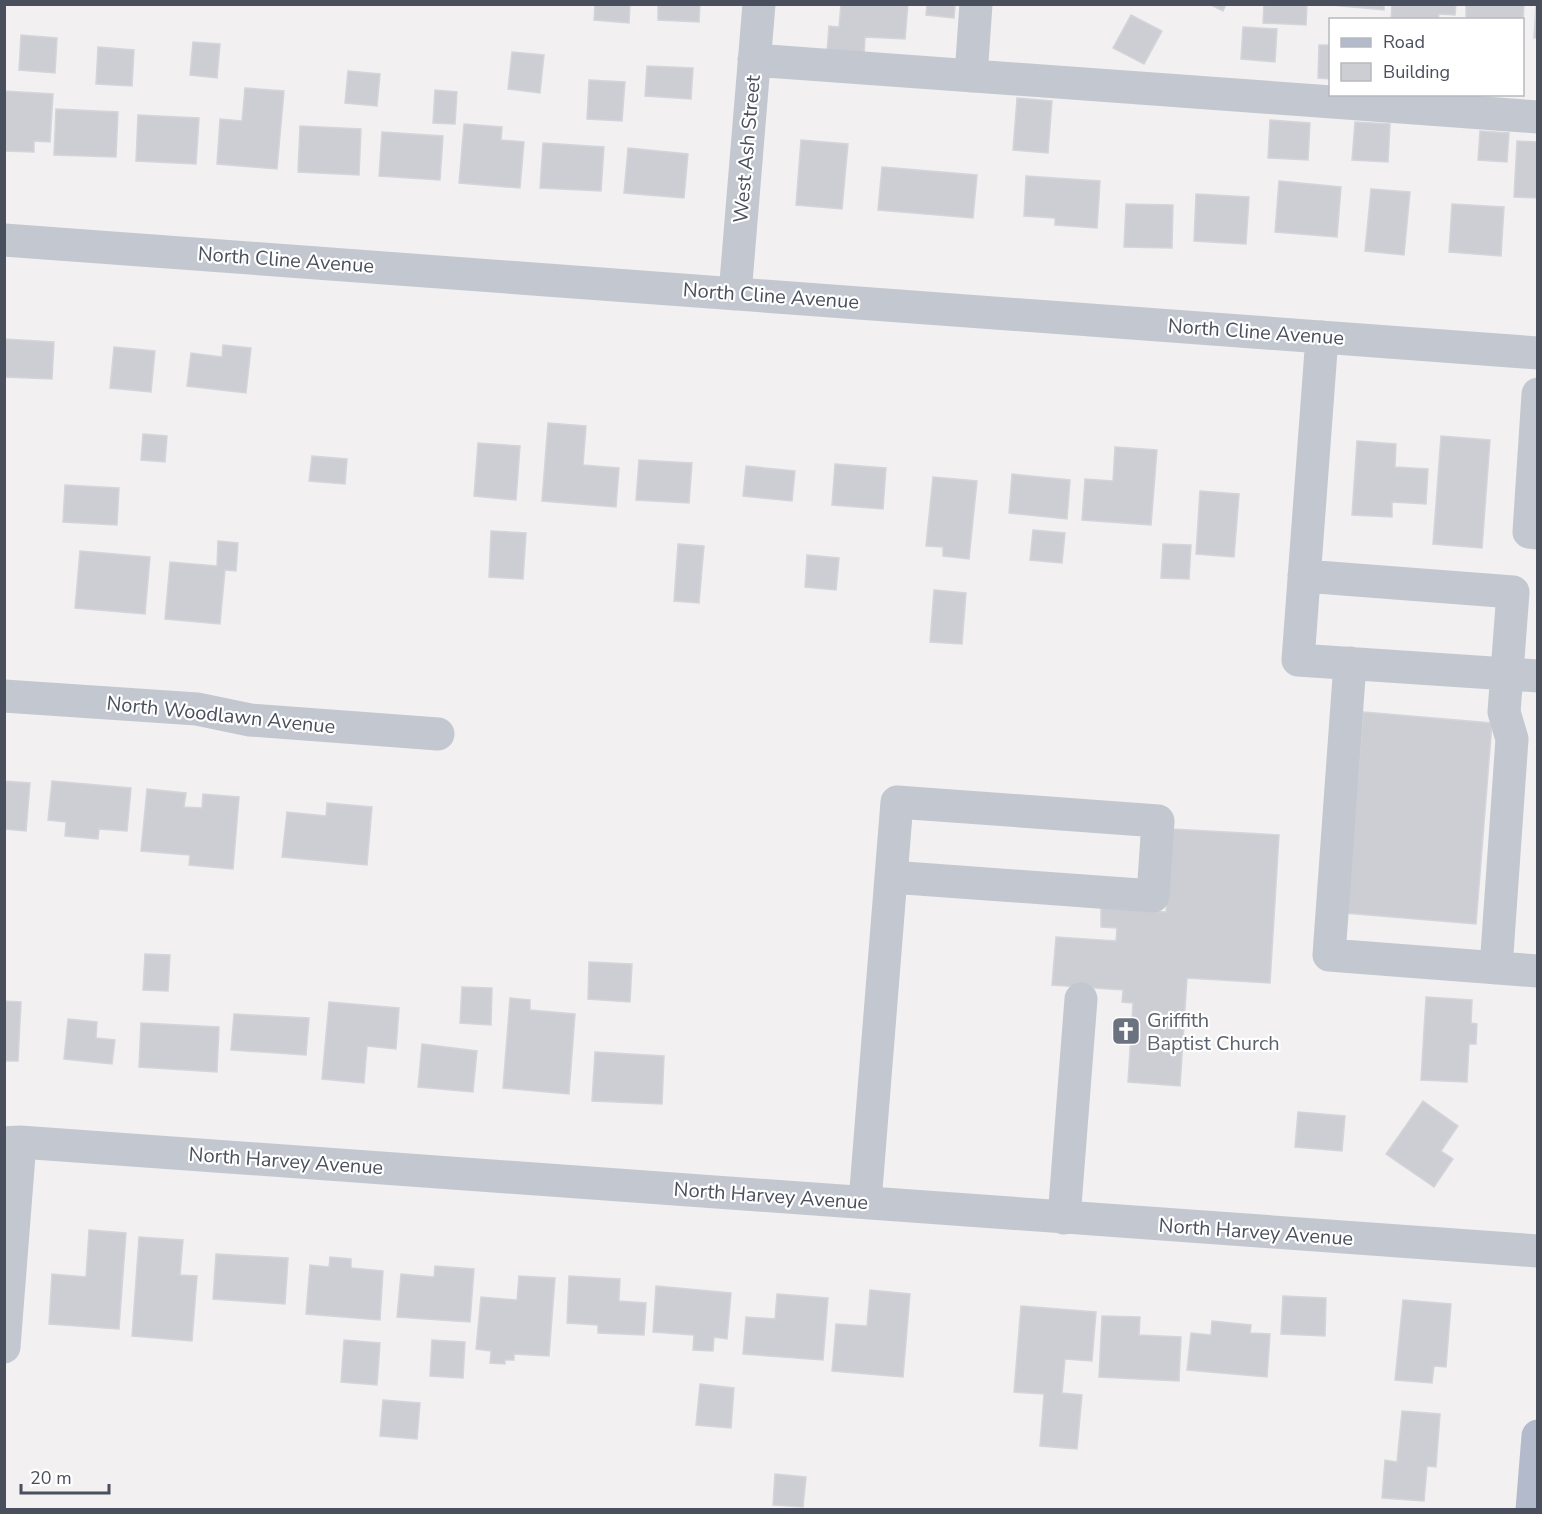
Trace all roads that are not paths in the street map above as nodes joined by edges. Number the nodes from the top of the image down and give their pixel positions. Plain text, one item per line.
1 (759, 4) edge
2 (976, 4) edge
3 (754, 60) junction
4 (971, 76) junction
5 (1538, 117) edge
6 (4, 240) edge
7 (735, 294) junction
8 (1322, 337) junction
9 (1538, 353) edge
10 (1538, 394) edge
11 (1538, 533) edge
12 (1304, 576) junction
13 (1350, 663) junction
14 (1522, 675) edge
15 (4, 696) edge
16 (438, 734) dead end
17 (891, 878) junction
18 (1496, 968) junction
19 (1538, 971) edge
20 (1081, 999) dead end
21 (12, 1143) edge
22 (865, 1202) junction
23 (1064, 1218) junction
24 (1538, 1251) edge
25 (4, 1347) edge
26 (1538, 1436) edge
27 (1532, 1509) edge

1 - 3 street, West Ash Street
2 - 4 street
3 - 4 street
3 - 7 street, West Ash Street
4 - 5 street
6 - 7 street, North Cline Avenue
7 - 8 street, North Cline Avenue
8 - 9 street, North Cline Avenue
8 - 12 street
10 - 11 street
12 - 13 street
12 - 14 street
13 - 14 street
13 - 18 street
14 - 18 street
15 - 16 street, North Woodlawn Avenue
17 - 17 street
17 - 22 street
18 - 19 street
20 - 23 street
21 - 22 street, North Harvey Avenue
21 - 25 street
22 - 23 street, North Harvey Avenue
23 - 24 street, North Harvey Avenue
26 - 27 main road

